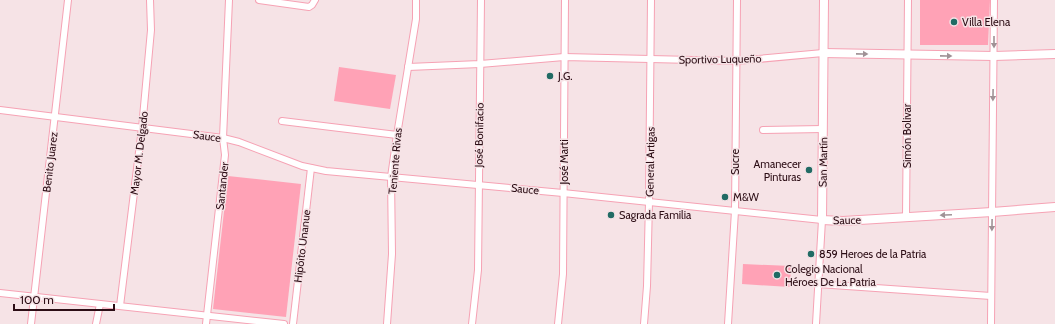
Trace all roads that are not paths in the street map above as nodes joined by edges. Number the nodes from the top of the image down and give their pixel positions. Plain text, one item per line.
1 (68, 0) edge
2 (150, 0) edge
3 (229, 0) edge
4 (259, 0) edge
5 (416, 0) edge
6 (481, 0) edge
7 (565, 0) edge
8 (651, 0) edge
9 (737, 0) edge
10 (824, 0) edge
11 (908, 0) edge
12 (994, 0) edge
13 (314, 3) edge
14 (823, 53) junction
15 (1055, 54) edge
16 (907, 55) junction
17 (994, 56) junction
18 (564, 57) junction
19 (651, 59) junction
20 (736, 61) junction
21 (480, 64) junction
22 (408, 67) junction
23 (0, 110) edge
24 (55, 117) junction
25 (282, 121) dead end
26 (142, 128) junction
27 (823, 129) junction
28 (763, 130) dead end
29 (396, 135) junction
30 (224, 138) junction
31 (311, 168) junction
32 (391, 177) junction
33 (479, 185) junction
34 (563, 193) junction
35 (649, 202) junction
36 (1055, 207) edge
37 (735, 211) junction
38 (992, 212) junction
39 (906, 217) junction
40 (822, 220) junction
41 (818, 284) junction
42 (0, 293) edge
43 (34, 296) junction
44 (991, 296) junction
45 (100, 304) junction
46 (120, 306) junction
47 (207, 316) junction
48 (31, 324) edge
49 (96, 324) edge
50 (206, 324) edge
51 (284, 324) edge
52 (293, 324) edge
53 (387, 324) edge
54 (472, 324) edge
55 (558, 324) edge
56 (644, 324) edge
57 (728, 324) edge
58 (816, 324) edge
59 (991, 324) edge

1 - 24 street, Benito Juarez
2 - 26 street, Mayor M. Delgado
3 - 30 street, Santander
4 - 13 street
5 - 22 street, Teniente Rivas
6 - 21 street, José Bonifacio
7 - 18 street, José Marti
8 - 19 street, General Artigas
9 - 20 street, Sucre
10 - 14 street, San Martín
11 - 16 street, Simón Bolivar
12 -> 17 street
14 -> 16 street, Sportivo Luqueño
14 - 20 street, Sportivo Luqueño
14 - 27 street, San Martín
15 - 17 street, Sportivo Luqueño
16 -> 17 street, Sportivo Luqueño
16 - 39 street, Simón Bolivar
17 -> 38 street
18 - 19 street, Sportivo Luqueño
18 - 21 street, Sportivo Luqueño
18 - 34 street, José Marti
19 - 20 street, Sportivo Luqueño
19 - 35 street, General Artigas
20 - 37 street, Sucre
21 - 22 street, Sportivo Luqueño
21 - 33 street, José Bonifacio
22 - 29 street, Teniente Rivas
23 - 24 street, Sauce
24 - 26 street, Sauce
24 - 43 street, Benito Juarez
25 - 29 street
26 - 30 street, Sauce
26 - 46 street, Mayor M. Delgado
27 - 28 street
27 - 40 street, San Martín
29 - 32 street, Teniente Rivas
30 - 31 street, Sauce
30 - 47 street, Santander
31 - 32 street, Sauce
31 - 52 street, Hipóito Unanue
32 - 33 street, Sauce
32 - 53 street, Teniente Rivas
33 - 34 street, Sauce
33 - 54 street, José Bonifacio
34 - 35 street, Sauce
34 - 55 street, José Marti
35 - 37 street, Sauce
35 - 56 street, General Artigas
36 - 38 street, Sauce
37 - 40 street, Sauce
37 - 57 street, Sucre
38 -> 39 street, Sauce
38 -> 44 street
39 - 40 street, Sauce
40 - 41 street, San Martín
41 - 44 street
41 - 58 street, San Martín
42 - 43 street
43 - 45 street
43 - 48 street, Benito Juarez
44 - 59 street
45 - 46 street
45 - 49 street
46 - 47 street
47 - 50 street, Santander
47 - 51 street

